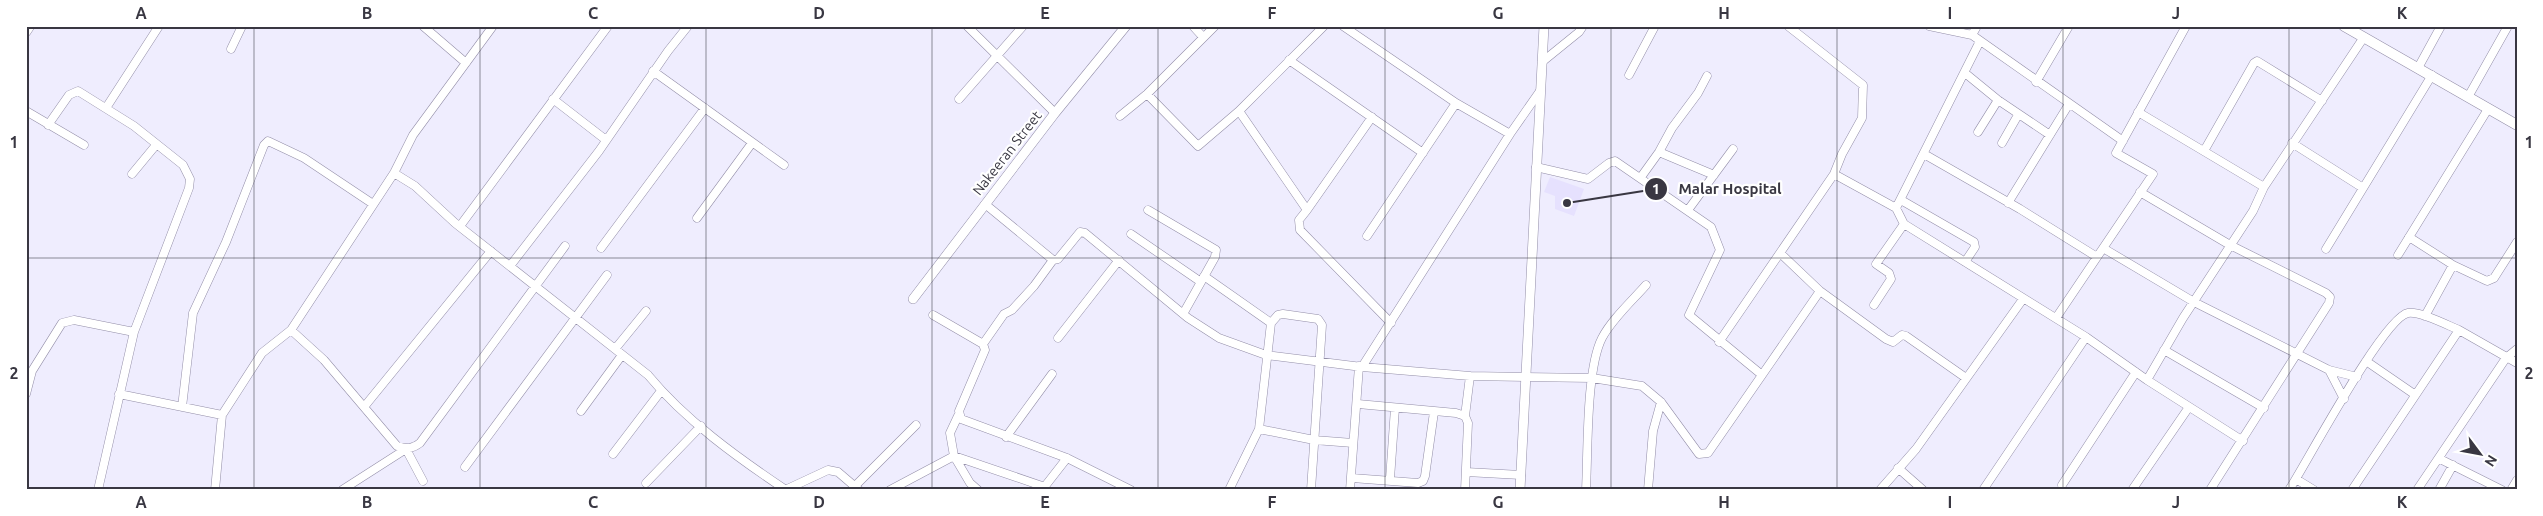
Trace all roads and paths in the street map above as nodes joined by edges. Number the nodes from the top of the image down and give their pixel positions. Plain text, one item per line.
1 (30, 26) edge
2 (159, 26) edge
3 (242, 26) edge
4 (423, 26) edge
5 (493, 26) edge
6 (608, 26) edge
7 (688, 26) edge
8 (967, 26) edge
9 (1023, 26) edge
10 (1126, 26) edge
11 (1193, 26) edge
12 (1215, 26) edge
13 (1324, 26) edge
14 (1343, 26) edge
15 (1544, 26) edge
16 (1583, 26) edge
17 (1655, 26) edge
18 (1788, 26) edge
19 (1929, 26) edge
20 (1977, 26) edge
21 (2069, 26) edge
22 (2186, 26) edge
23 (2344, 26) edge
24 (2441, 26) edge
25 (2508, 26) edge
26 (26, 32) edge
27 (1972, 35) junction
28 (1203, 37) junction
29 (2364, 37) junction
30 (1980, 41) junction
31 (230, 49) dead end
32 (997, 56) junction
33 (1289, 60) junction
34 (1542, 62) junction
35 (466, 63) junction
36 (2418, 68) junction
37 (653, 71) junction
38 (1965, 73) junction
39 (1629, 75) dead end
40 (2432, 75) junction
41 (1707, 76) dead end
42 (2036, 82) junction
43 (1540, 91) junction
44 (1147, 94) junction
45 (2468, 97) junction
46 (553, 99) junction
47 (959, 99) dead end
48 (1998, 100) junction
49 (2319, 101) junction
50 (1456, 103) junction
51 (2069, 104) junction
52 (106, 108) junction
53 (705, 108) junction
54 (2488, 109) junction
55 (26, 111) edge
56 (1239, 111) junction
57 (1055, 112) junction
58 (2138, 112) junction
59 (2018, 115) junction
60 (1120, 116) dead end
61 (1372, 118) junction
62 (48, 125) junction
63 (2517, 125) edge
64 (1978, 132) dead end
65 (2110, 133) junction
66 (1510, 134) junction
67 (2050, 135) junction
68 (606, 140) junction
69 (2123, 141) junction
70 (752, 143) junction
71 (2002, 143) dead end
72 (2292, 144) junction
73 (84, 145) dead end
74 (156, 145) junction
75 (1733, 149) dead end
76 (2204, 151) junction
77 (1659, 152) junction
78 (1422, 153) junction
79 (2116, 153) junction
80 (1924, 154) junction
81 (784, 165) dead end
82 (1536, 167) junction
83 (394, 173) junction
84 (132, 174) dead end
85 (1834, 174) junction
86 (1714, 175) junction
87 (1641, 178) junction
88 (2264, 187) junction
89 (2363, 188) junction
90 (2140, 192) junction
91 (1901, 200) junction
92 (2008, 202) junction
93 (373, 204) junction
94 (985, 204) junction
95 (1896, 208) junction
96 (1148, 210) dead end
97 (1307, 210) junction
98 (1688, 210) junction
99 (697, 218) dead end
100 (1904, 224) junction
101 (460, 226) junction
102 (1131, 234) dead end
103 (1367, 236) dead end
104 (2409, 237) junction
105 (2517, 242) edge
106 (564, 246) dead end
107 (2230, 246) junction
108 (601, 248) dead end
109 (2103, 248) junction
110 (2326, 249) dead end
111 (491, 251) junction
112 (1780, 253) junction
113 (2398, 255) dead end
114 (2097, 258) junction
115 (1053, 260) junction
116 (1119, 260) junction
117 (1965, 262) junction
118 (2453, 264) junction
119 (510, 266) junction
120 (607, 274) dead end
121 (1203, 279) junction
122 (1646, 285) dead end
123 (534, 286) junction
124 (1820, 291) junction
125 (913, 299) dead end
126 (2023, 299) junction
127 (2194, 302) junction
128 (1874, 305) dead end
129 (646, 311) dead end
130 (1183, 314) junction
131 (933, 315) dead end
132 (2425, 316) junction
133 (2056, 318) junction
134 (576, 319) junction
135 (1272, 323) junction
136 (1391, 323) junction
137 (291, 330) junction
138 (2458, 330) junction
139 (134, 332) junction
140 (2086, 337) junction
141 (1058, 338) dead end
142 (1719, 342) junction
143 (983, 344) junction
144 (2517, 348) edge
145 (615, 349) junction
146 (2164, 350) junction
147 (2298, 354) junction
148 (622, 355) junction
149 (1266, 355) junction
150 (2506, 358) junction
151 (1318, 361) junction
152 (2366, 361) junction
153 (2517, 363) edge
154 (1361, 367) junction
155 (2329, 370) junction
156 (2136, 372) junction
157 (1052, 374) dead end
158 (1762, 375) junction
159 (1470, 376) junction
160 (1527, 376) junction
161 (2357, 377) junction
162 (1592, 378) junction
163 (1966, 378) junction
164 (2147, 380) junction
165 (661, 391) junction
166 (26, 394) edge
167 (119, 394) junction
168 (2414, 394) junction
169 (2344, 399) junction
170 (1661, 402) junction
171 (1358, 404) junction
172 (182, 407) junction
173 (364, 407) junction
174 (2189, 407) junction
175 (1395, 408) junction
176 (2264, 408) junction
177 (581, 412) dead end
178 (1434, 412) junction
179 (222, 415) junction
180 (958, 416) junction
181 (1464, 416) junction
182 (916, 425) dead end
183 (701, 426) junction
184 (1259, 429) junction
185 (1006, 437) junction
186 (1314, 440) junction
187 (2243, 441) junction
188 (1353, 443) junction
189 (406, 449) junction
190 (614, 454) dead end
191 (954, 456) junction
192 (1067, 458) junction
193 (2440, 459) junction
194 (2453, 466) junction
195 (465, 467) dead end
196 (1898, 468) junction
197 (1466, 472) junction
198 (1521, 475) junction
199 (1352, 478) junction
200 (1390, 479) junction
201 (2296, 479) junction
202 (2517, 480) edge
203 (423, 482) dead end
204 (646, 483) dead end
205 (2062, 485) dead end
206 (857, 488) edge
207 (1044, 488) edge
208 (98, 490) edge
209 (216, 490) edge
210 (342, 490) edge
211 (785, 490) edge
212 (890, 490) edge
213 (978, 490) edge
214 (1131, 490) edge
215 (1229, 490) edge
216 (1311, 490) edge
217 (1350, 490) edge
218 (1465, 490) edge
219 (1520, 490) edge
220 (1586, 490) edge
221 (1648, 490) edge
222 (1880, 490) edge
223 (1923, 490) edge
224 (1983, 490) edge
225 (2132, 490) edge
226 (2210, 490) edge
227 (2289, 490) edge
228 (2314, 490) edge
229 (2352, 490) edge
230 (2417, 490) edge
231 (2439, 490) edge
232 (2502, 490) edge
233 (2511, 490) edge

1 - 26 street
2 - 52 street
3 - 31 street
4 - 35 street
5 - 35 street
6 - 46 street
7 - 37 street
8 - 32 street
9 - 32 street
10 - 57 street, Nakeeran Street
11 - 28 street
12 - 28 street
13 - 33 street
14 - 50 street
15 - 34 street
16 - 34 street
17 - 39 street
18 - 85 street
19 - 27 street
20 - 27 street
21 - 42 street
22 - 58 street
23 - 29 main road
24 - 36 street
25 - 45 street
27 - 30 street
28 - 44 street
29 - 36 main road
29 - 49 street
30 - 38 street
30 - 42 street
32 - 47 street
32 - 57 street
33 - 56 street
33 - 61 street
34 - 43 street
35 - 83 street
36 - 40 main road
37 - 53 street
37 - 68 street
38 - 48 street
38 - 80 street
40 - 45 main road
40 - 89 street
41 - 77 street
42 - 51 street
43 - 66 street
43 - 82 street
44 - 56 street
44 - 60 street
45 - 54 main road
46 - 68 street
46 - 101 street
48 - 59 street
48 - 64 street
49 - 72 street
49 - 76 street
50 - 66 street
50 - 78 street
51 - 65 street
51 - 67 street
52 - 62 street
52 - 74 street
53 - 70 street
53 - 108 street
54 - 63 main road
54 - 104 street
55 - 62 street
56 - 97 street
57 - 94 street, Nakeeran Street
58 - 69 street
58 - 76 street
59 - 67 street
59 - 71 street
61 - 78 street
61 - 97 street
62 - 73 street
65 - 69 street
65 - 79 street
66 - 136 street
67 - 92 street
68 - 119 street
69 - 79 street
70 - 81 street
70 - 99 street
72 - 88 street
72 - 89 street
74 - 84 street
74 - 139 street
75 - 86 street
76 - 88 street
77 - 86 street
77 - 87 street
78 - 103 street
79 - 90 street
80 - 91 street
80 - 92 street
82 - 87 street
82 - 160 street
83 - 93 street
83 - 101 street
85 - 95 street
85 - 112 street
86 - 98 street
87 - 98 street
88 - 107 street
89 - 110 street
90 - 107 street
90 - 109 street
91 - 95 street
91 - 117 street
92 - 114 street
93 - 137 street
93 - 172 street
94 - 115 street
94 - 125 street, Nakeeran Street
95 - 100 street
96 - 121 street
97 - 136 street
98 - 142 street
100 - 117 street
100 - 128 street
101 - 111 street
102 - 121 street
104 - 113 street
104 - 118 street
105 - 118 street
106 - 123 street
107 - 127 street
107 - 147 street
109 - 114 street
109 - 127 street
111 - 119 street
111 - 173 street
112 - 124 street
112 - 142 street
114 - 133 street
115 - 116 street
115 - 143 street
116 - 130 street
116 - 141 street
117 - 126 street
118 - 132 street
119 - 123 street
120 - 134 street
121 - 130 street
121 - 135 street
122 - 162 street
123 - 134 street
123 - 189 street
124 - 158 street
124 - 163 street
126 - 133 street
126 - 163 street
127 - 146 street
127 - 147 street
129 - 145 street
130 - 149 street
131 - 143 street
132 - 138 street
132 - 152 street
133 - 140 street
134 - 145 street
134 - 195 street
135 - 149 street
135 - 151 street
136 - 154 street
137 - 173 street
137 - 179 street
138 - 150 street
138 - 168 street
139 - 166 street
139 - 167 street
140 - 156 street
140 - 224 street
142 - 158 street
143 - 180 street
144 - 150 street
145 - 148 street
146 - 164 street
146 - 176 street
147 - 155 street
147 - 176 street
148 - 165 street
148 - 177 street
149 - 151 street
149 - 184 street
150 - 153 street
150 - 193 street
151 - 154 street
151 - 186 street
152 - 161 street
152 - 168 street
154 - 159 street
154 - 171 street
155 - 161 street
155 - 169 street
156 - 164 street
156 - 205 street
157 - 185 street
158 - 170 street
159 - 160 street
159 - 181 street
160 - 162 street
160 - 198 street
161 - 169 street
162 - 170 street
162 - 220 street
163 - 196 street
164 - 174 street
165 - 183 street
165 - 190 street
167 - 172 street
167 - 208 street
168 - 229 street
169 - 201 street
170 - 221 street
171 - 175 street
171 - 188 street
172 - 179 street
173 - 189 street
174 - 187 street
174 - 225 street
175 - 178 street
175 - 200 street
176 - 187 street
178 - 181 street
178 - 200 street
179 - 209 street
180 - 185 street
180 - 191 street
181 - 197 street
182 - 206 street
183 - 204 street
183 - 211 street
184 - 186 street
184 - 215 street
185 - 192 street
186 - 188 street
186 - 216 street
187 - 226 street
188 - 199 street
189 - 203 street
189 - 210 street
191 - 207 street
191 - 212 street
191 - 213 street
192 - 207 street
192 - 214 street
193 - 194 street
193 - 230 street
194 - 231 street
194 - 232 street
196 - 222 street
196 - 223 street
197 - 198 street
197 - 218 street
198 - 219 street
199 - 200 street
199 - 217 street
201 - 227 street
201 - 228 street
202 - 233 street
206 - 211 street

